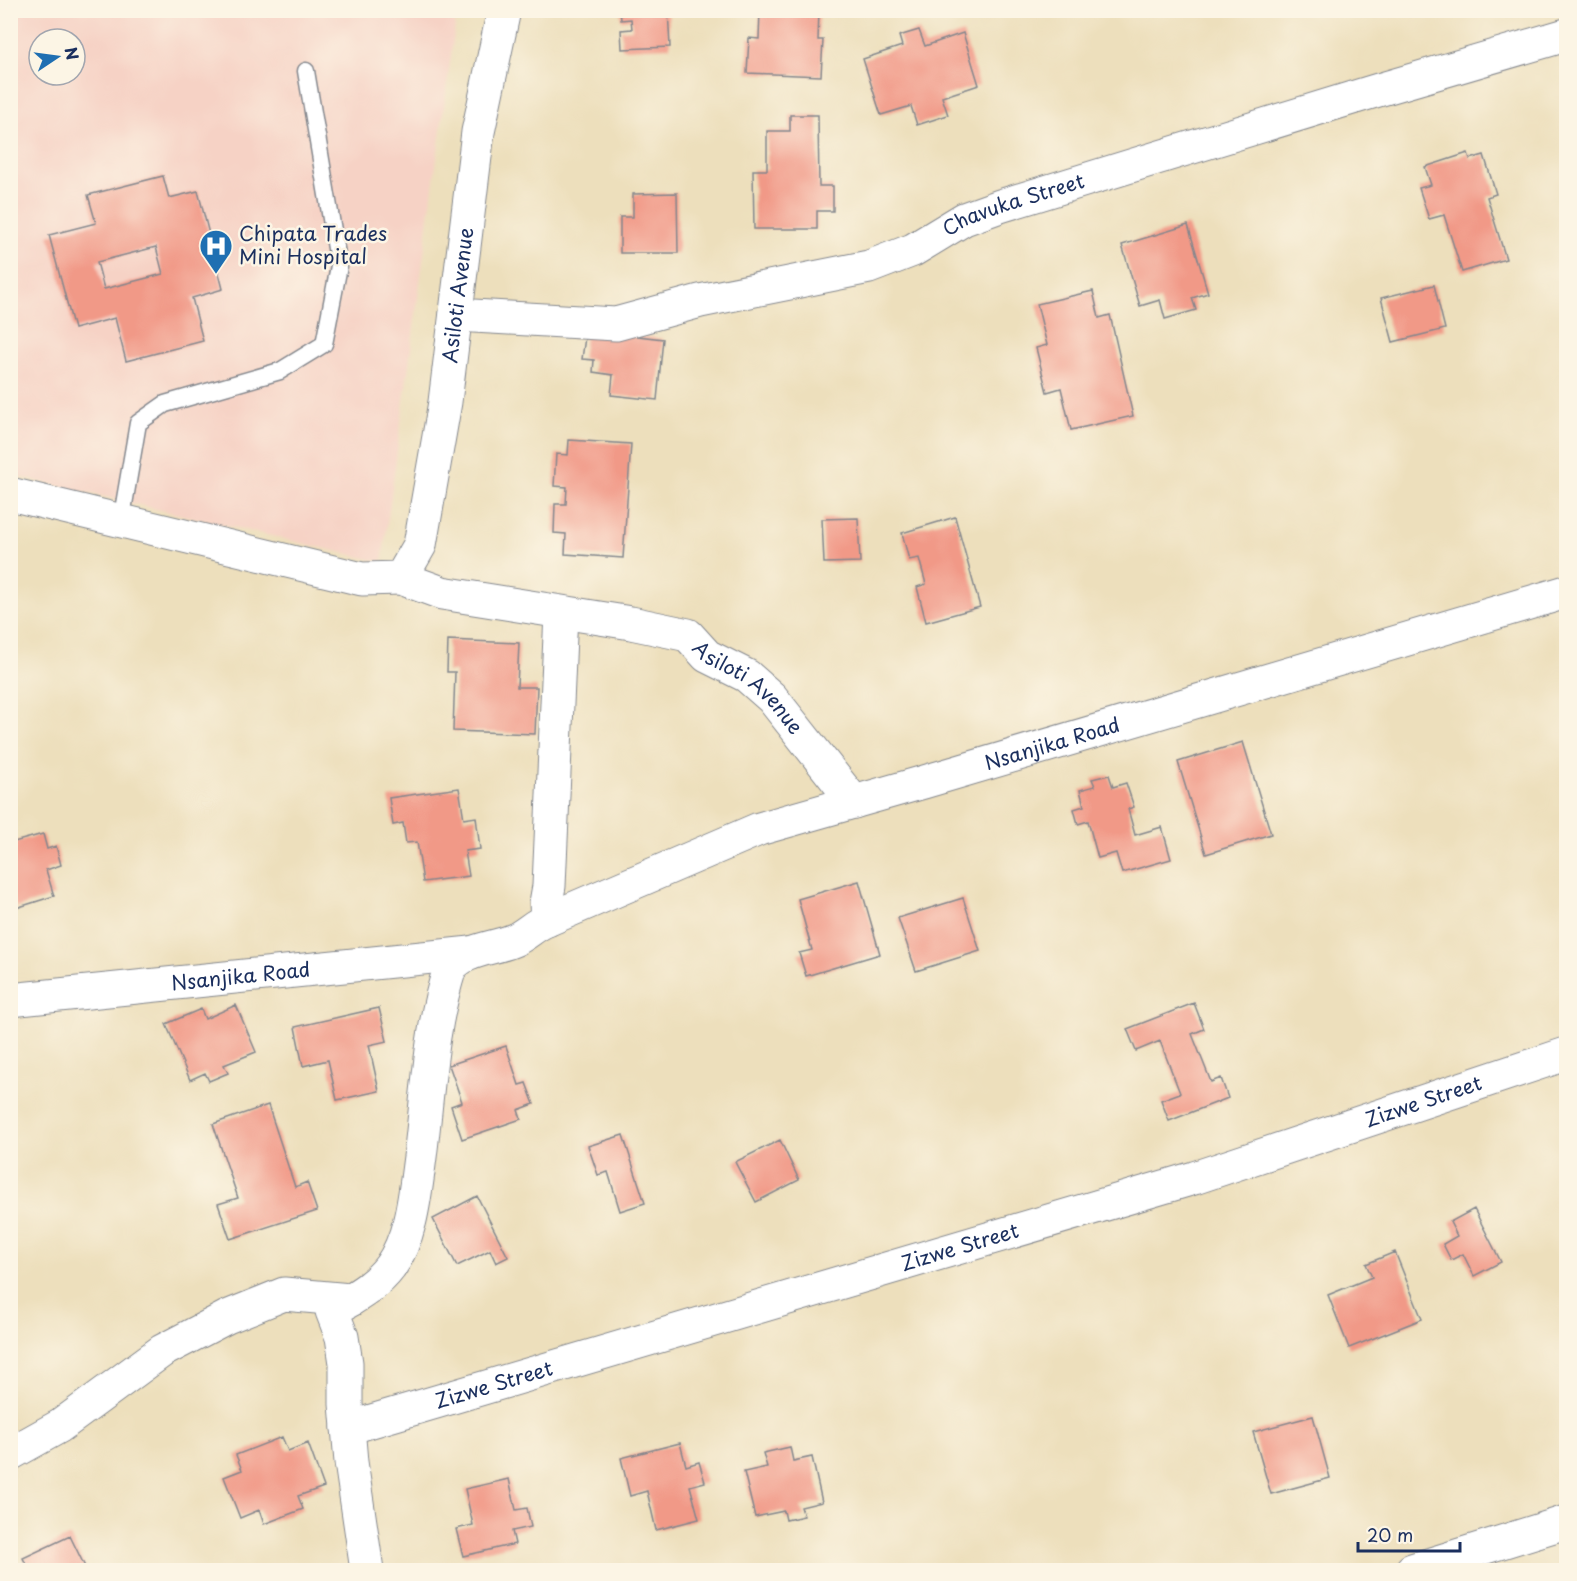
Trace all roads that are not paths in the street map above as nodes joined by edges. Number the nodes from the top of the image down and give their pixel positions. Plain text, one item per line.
1 (504, 10) edge
2 (1566, 35) edge
3 (306, 71) dead end
4 (456, 315) junction
5 (10, 494) edge
6 (120, 522) junction
7 (401, 578) junction
8 (1566, 592) edge
9 (561, 613) junction
10 (854, 802) junction
11 (547, 920) junction
12 (471, 953) junction
13 (10, 1000) edge
14 (1566, 1054) edge
15 (350, 1300) junction
16 (348, 1428) junction
17 (10, 1454) edge
18 (1566, 1522) edge
19 (367, 1570) edge
20 (1412, 1570) edge

1 - 4 street, Asiloti Avenue
2 - 4 street, Chavuka Street
3 - 6 lane
4 - 7 street, Asiloti Avenue
5 - 6 street, Asiloti Avenue
6 - 7 street, Asiloti Avenue
7 - 9 street, Asiloti Avenue
8 - 10 street, Nsanjika Road
9 - 10 street, Asiloti Avenue
9 - 11 street
10 - 11 street, Nsanjika Road
11 - 12 street, Nsanjika Road
12 - 13 street, Nsanjika Road
12 - 15 street
14 - 16 street, Zizwe Street
15 - 16 street
15 - 17 street
16 - 19 street
18 - 20 street

